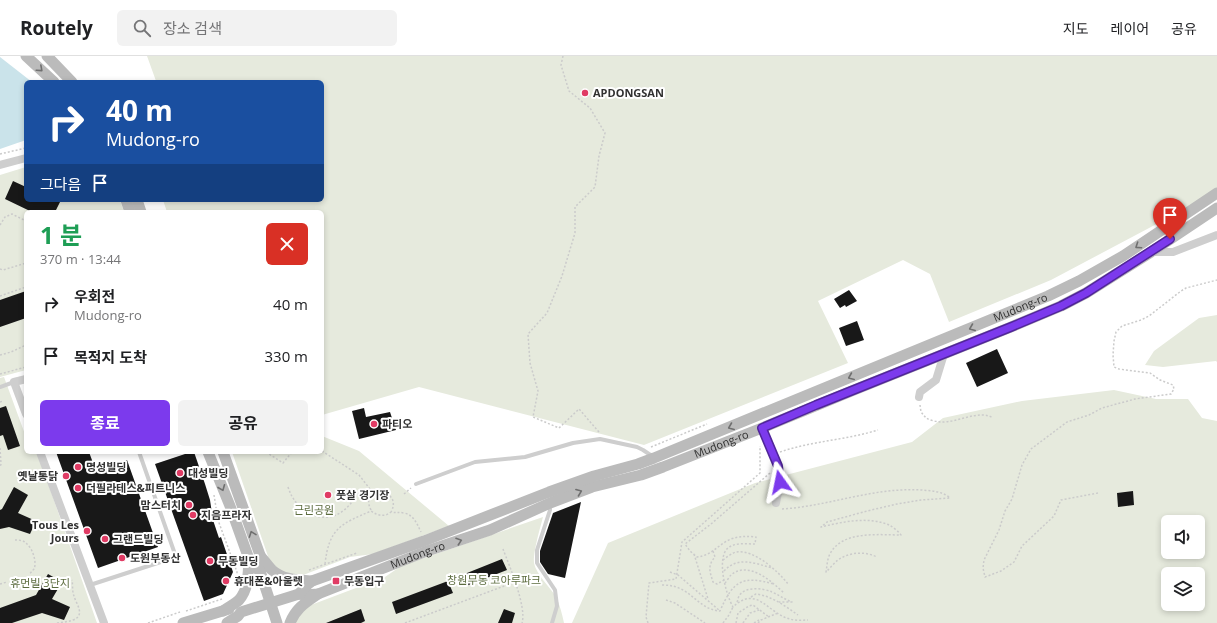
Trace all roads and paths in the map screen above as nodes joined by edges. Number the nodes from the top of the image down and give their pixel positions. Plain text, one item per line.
1 (26, 56) edge
2 (47, 56) edge
3 (563, 56) edge
4 (52, 80) edge
5 (70, 80) edge
6 (24, 148) edge
7 (0, 154) edge
8 (24, 159) edge
9 (0, 165) edge
10 (1217, 193) edge
11 (1217, 208) edge
12 (24, 220) edge
13 (0, 226) edge
14 (1217, 236) edge
15 (1151, 252) junction
16 (24, 264) edge
17 (0, 269) edge
18 (1217, 280) edge
19 (24, 288) edge
20 (0, 296) edge
21 (24, 346) edge
22 (944, 354) junction
23 (0, 355) edge
24 (24, 368) edge
25 (0, 374) edge
26 (24, 380) edge
27 (14, 382) junction
28 (0, 387) edge
29 (919, 397) joint
30 (3, 401) dead end
31 (0, 402) edge
32 (24, 409) edge
33 (994, 418) dead end
34 (709, 423) dead end
35 (762, 428) junction
36 (878, 430) dead end
37 (606, 433) dead end
38 (760, 445) dead end
39 (0, 448) edge
40 (644, 450) junction
41 (0, 452) edge
42 (324, 452) edge
43 (41, 454) edge
44 (140, 454) edge
45 (209, 454) edge
46 (224, 454) edge
47 (269, 454) edge
48 (290, 454) edge
49 (773, 455) junction
50 (654, 458) junction
51 (778, 466) junction
52 (0, 467) edge
53 (416, 484) joint
54 (288, 487) dead end
55 (379, 492) junction
56 (1098, 492) dead end
57 (213, 493) dead end
58 (404, 494) dead end
59 (370, 496) junction
60 (550, 503) junction
61 (776, 503) joint
62 (371, 511) junction
63 (391, 512) junction
64 (422, 533) dead end
65 (15, 540) dead end
66 (503, 548) dead end
67 (713, 551) junction
68 (359, 553) dead end
69 (694, 554) junction
70 (260, 556) junction
71 (877, 557) dead end
72 (249, 559) junction
73 (723, 560) junction
74 (325, 564) junction
75 (774, 569) junction
76 (723, 571) junction
77 (260, 572) junction
78 (304, 572) dead end
79 (670, 572) dead end
80 (29, 574) dead end
81 (677, 574) junction
82 (72, 580) dead end
83 (237, 580) dead end
84 (312, 581) junction
85 (7, 582) dead end
86 (515, 582) junction
87 (725, 582) junction
88 (0, 584) edge
89 (774, 584) junction
90 (788, 584) dead end
91 (89, 585) junction
92 (662, 585) dead end
93 (784, 593) dead end
94 (299, 594) junction
95 (318, 594) junction
96 (728, 596) junction
97 (226, 597) dead end
98 (750, 598) junction
99 (666, 600) dead end
100 (708, 601) junction
101 (737, 602) junction
102 (779, 602) junction
103 (270, 603) junction
104 (733, 607) junction
105 (223, 610) junction
106 (759, 610) junction
107 (720, 611) junction
108 (241, 612) junction
109 (778, 613) junction
110 (798, 615) dead end
111 (769, 617) junction
112 (761, 620) junction
113 (808, 620) dead end
114 (57, 623) edge
115 (104, 623) edge
116 (148, 623) edge
117 (183, 623) edge
118 (227, 623) edge
119 (277, 623) edge
120 (290, 623) edge
121 (405, 623) edge
122 (522, 623) edge
123 (552, 623) edge
124 (648, 623) edge
125 (705, 623) edge
126 (723, 623) edge
127 (736, 623) edge
128 (742, 623) edge
129 (754, 623) edge
130 (758, 623) edge

1 -> 4 main road
2 - 5 main road
3 - 37 path
6 - 7 path
8 - 9 street
10 -> 50 main road, Mudong-ro
11 - 15 main road, Mudong-ro
12 - 13 path
14 - 15 street
15 - 22 main road, Mudong-ro
16 - 17 path
18 - 56 path
19 - 20 path
21 - 23 path
22 - 29 street
22 - 35 main road, Mudong-ro
24 - 25 path
26 - 27 street
27 - 28 lane
27 - 32 street
29 - 33 path
30 - 31 path
34 - 40 path
35 - 49 street
60 -> 35 main road, Mudong-ro
36 - 49 path
38 - 81 path
39 - 41 path
40 - 50 lane
40 - 53 lane
41 - 52 path
42 - 55 path
43 - 91 street
44 - 91 lane
45 -> 72 main road
70 -> 46 main road
47 - 48 path
49 - 51 street
50 - 84 main road, Mudong-ro
51 - 61 street
51 - 69 path
53 - 58 path
54 - 59 path
55 - 59 path
55 - 63 path
57 - 83 path
59 - 62 path
95 -> 60 main road, Mudong-ro
60 - 123 lane
61 - 71 path
62 - 63 path
62 - 74 path
63 - 64 path
65 - 80 path
66 - 86 path
67 - 69 path
67 - 73 path
67 - 87 path
68 - 74 path
69 - 100 path
70 - 77 main road
70 - 84 main road
72 - 77 main road
72 - 105 main road
73 - 75 path
73 - 76 path
74 - 78 path
75 - 76 path
75 - 90 path
76 - 87 path
77 - 103 main road
79 - 81 path
81 - 100 path
81 - 124 path
82 - 114 path
84 - 94 main road, Mudong-ro
85 - 88 path
86 - 121 path
86 - 122 path
87 - 89 path
87 - 96 path
89 - 93 path
89 - 96 path
91 - 115 street
92 - 107 path
94 - 95 main road
94 - 103 main road, Mudong-ro
95 - 120 main road
96 - 104 path
96 - 107 path
97 - 116 path
98 - 101 path
98 - 102 path
98 - 109 path
99 - 125 path
100 - 107 path
101 - 102 path
101 - 104 path
102 - 110 path
103 - 108 main road, Mudong-ro
103 - 119 main road
104 - 126 path
105 - 108 main road, Mudong-ro
105 - 117 main road, Mudong-ro
106 - 111 path
106 - 127 path
106 - 128 path
108 - 118 main road, Mudong-ro
109 - 111 path
109 - 113 path
111 - 112 path
112 - 129 path
112 - 130 path

